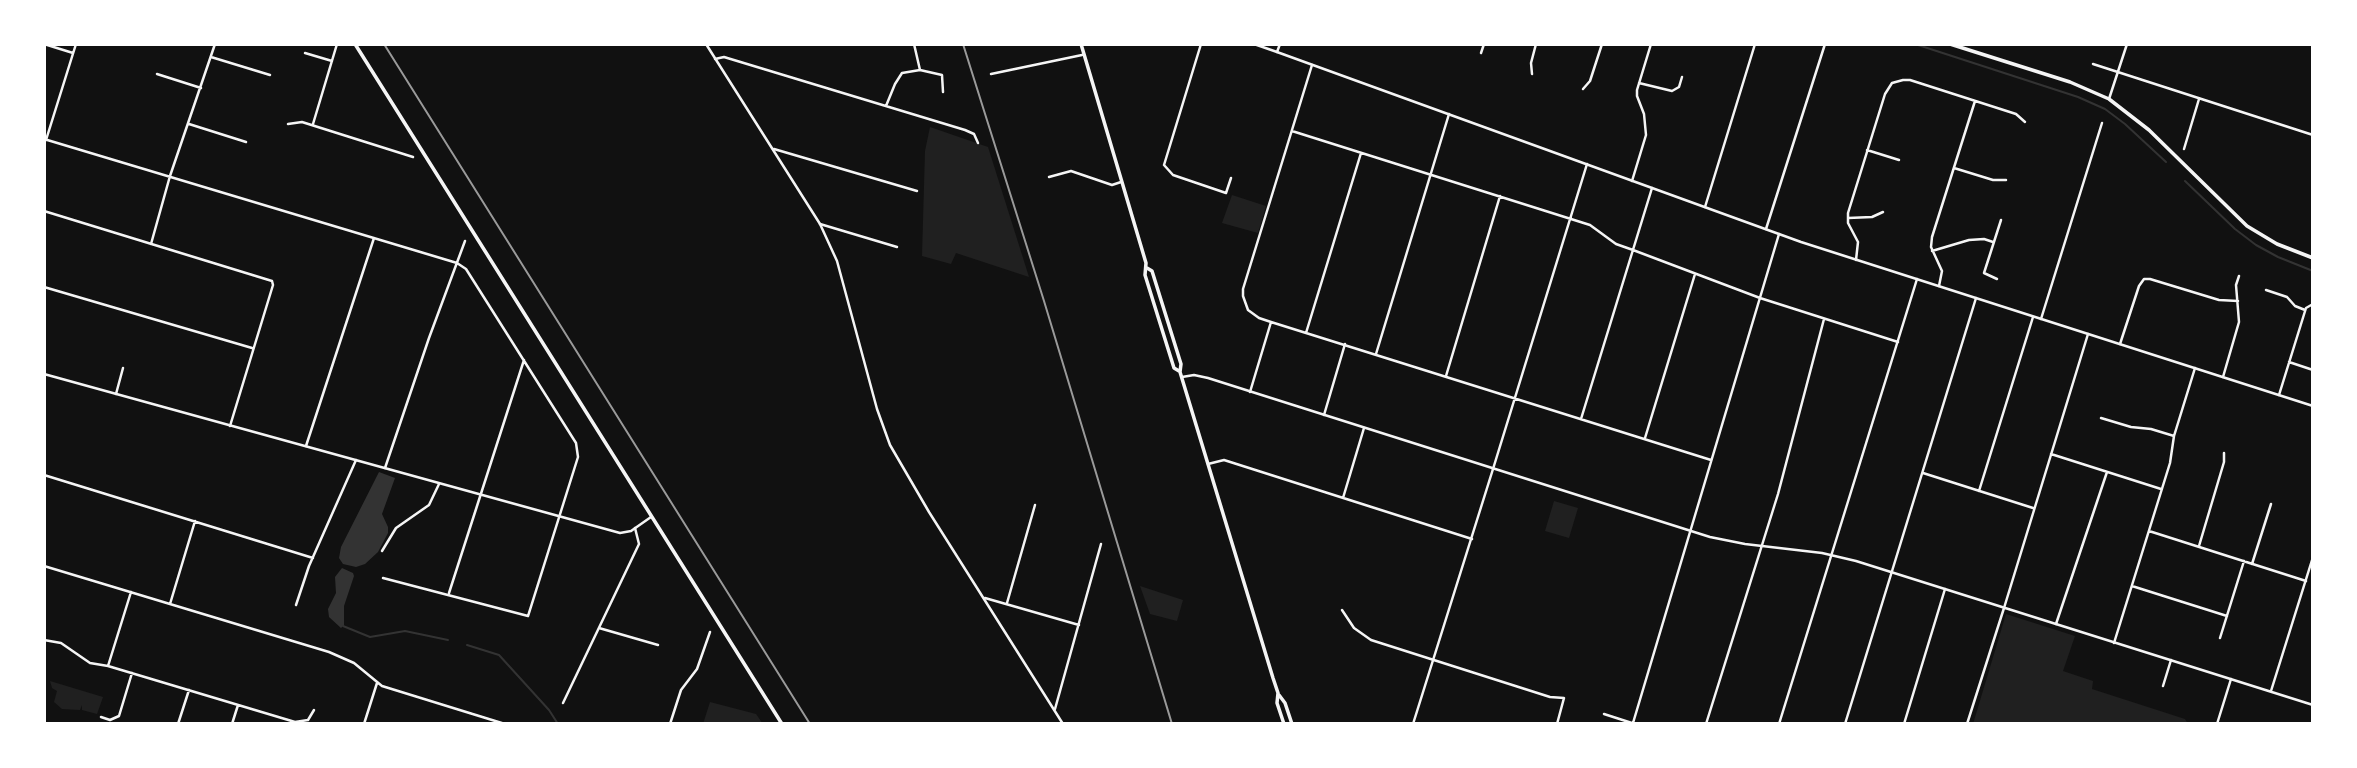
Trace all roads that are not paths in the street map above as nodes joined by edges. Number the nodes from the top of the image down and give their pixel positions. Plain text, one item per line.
1 (44, 44) edge
2 (76, 44) edge
3 (215, 44) edge
4 (337, 44) edge
5 (355, 44) edge
6 (706, 44) edge
7 (914, 44) edge
8 (1079, 44) edge
9 (1200, 44) edge
10 (1254, 44) edge
11 (1280, 44) edge
12 (1484, 44) edge
13 (1536, 44) edge
14 (1602, 44) edge
15 (1651, 44) edge
16 (1755, 44) edge
17 (1825, 44) edge
18 (1950, 44) edge
19 (2126, 44) edge
20 (1277, 52) junction
21 (73, 53) junction
22 (305, 53) dead end
23 (1481, 53) dead end
24 (1082, 55) junction
25 (211, 57) junction
26 (715, 59) junction
27 (332, 61) junction
28 (2093, 64) dead end
29 (1312, 65) junction
30 (920, 70) junction
31 (2118, 72) junction
32 (158, 74) dead end
33 (991, 74) dead end
34 (1532, 74) dead end
35 (270, 75) dead end
36 (1682, 77) dead end
37 (1639, 82) junction
38 (201, 88) junction
39 (1584, 89) dead end
40 (943, 92) dead end
41 (2109, 99) junction
42 (2199, 99) junction
43 (1975, 101) junction
44 (886, 106) junction
45 (1449, 114) junction
46 (2025, 122) dead end
47 (2102, 123) dead end
48 (189, 124) junction
49 (288, 124) dead end
50 (312, 126) junction
51 (1292, 131) junction
52 (2313, 135) edge
53 (45, 139) edge
54 (246, 142) dead end
55 (978, 143) dead end
56 (770, 148) junction
57 (2184, 149) dead end
58 (1867, 150) junction
59 (1362, 153) junction
60 (412, 156) dead end
61 (1899, 160) dead end
62 (1587, 164) junction
63 (1954, 168) junction
64 (1431, 174) junction
65 (170, 176) junction
66 (1049, 177) dead end
67 (1231, 178) dead end
68 (2006, 180) dead end
69 (1632, 181) junction
70 (1121, 182) junction
71 (1652, 188) junction
72 (917, 191) dead end
73 (1500, 196) junction
74 (1706, 207) junction
75 (44, 211) edge
76 (1883, 212) dead end
77 (1570, 218) junction
78 (1848, 218) junction
79 (2001, 220) dead end
80 (820, 223) junction
81 (1766, 229) junction
82 (1779, 234) junction
83 (374, 239) junction
84 (466, 241) dead end
85 (1994, 242) junction
86 (151, 244) junction
87 (897, 247) dead end
88 (1633, 250) junction
89 (1932, 251) junction
90 (2313, 258) edge
91 (1856, 260) junction
92 (457, 263) junction
93 (1147, 268) junction
94 (1695, 274) junction
95 (2239, 276) dead end
96 (1917, 279) junction
97 (1997, 279) dead end
98 (44, 286) edge
99 (1939, 286) junction
100 (2266, 290) dead end
101 (1760, 298) junction
102 (1976, 298) junction
103 (2238, 301) junction
104 (2313, 304) edge
105 (2305, 310) junction
106 (2033, 317) junction
107 (1824, 319) junction
108 (2041, 319) junction
109 (1271, 322) junction
110 (1306, 332) junction
111 (2088, 334) junction
112 (1898, 342) junction
113 (1345, 344) junction
114 (2120, 344) junction
115 (253, 349) junction
116 (1376, 354) junction
117 (524, 360) junction
118 (2289, 362) junction
119 (123, 368) dead end
120 (2195, 368) junction
121 (2313, 370) edge
122 (44, 374) edge
123 (1181, 375) junction
124 (1446, 376) junction
125 (2224, 377) junction
126 (1250, 392) junction
127 (116, 394) junction
128 (2278, 395) junction
129 (1514, 399) junction
130 (2313, 406) edge
131 (1324, 415) junction
132 (2101, 418) dead end
133 (1581, 419) junction
134 (230, 426) junction
135 (1364, 428) junction
136 (2174, 436) junction
137 (1645, 439) junction
138 (306, 446) junction
139 (2224, 453) dead end
140 (2051, 454) junction
141 (356, 460) junction
142 (1711, 460) junction
143 (1208, 464) junction
144 (385, 468) junction
145 (1493, 469) junction
146 (2107, 472) junction
147 (1923, 473) junction
148 (44, 475) edge
149 (439, 484) junction
150 (2162, 489) junction
151 (1979, 491) junction
152 (480, 495) junction
153 (1343, 498) junction
154 (2271, 504) dead end
155 (1035, 505) dead end
156 (2034, 508) junction
157 (559, 516) junction
158 (651, 517) junction
159 (195, 521) junction
160 (635, 528) junction
161 (1691, 531) junction
162 (2149, 531) junction
163 (1472, 539) junction
164 (1101, 544) dead end
165 (1762, 546) junction
166 (2199, 546) junction
167 (382, 551) dead end
168 (1832, 555) junction
169 (2313, 557) edge
170 (313, 558) junction
171 (2244, 561) junction
172 (2252, 564) junction
173 (44, 566) edge
174 (2312, 566) edge
175 (1892, 572) junction
176 (383, 578) dead end
177 (2306, 581) junction
178 (2132, 586) junction
179 (1945, 589) junction
180 (131, 592) junction
181 (449, 594) junction
182 (985, 598) junction
183 (1007, 603) junction
184 (170, 604) junction
185 (296, 605) dead end
186 (2004, 608) junction
187 (1342, 610) dead end
188 (2227, 616) junction
189 (2056, 624) junction
190 (1079, 625) junction
191 (598, 628) junction
192 (710, 632) dead end
193 (2220, 638) dead end
194 (44, 640) edge
195 (2115, 643) junction
196 (658, 645) dead end
197 (1433, 660) junction
198 (2171, 660) junction
199 (108, 666) junction
200 (132, 673) junction
201 (2231, 679) junction
202 (377, 683) junction
203 (2163, 686) dead end
204 (189, 690) junction
205 (2271, 691) junction
206 (1278, 693) junction
207 (563, 703) dead end
208 (238, 705) junction
209 (2313, 705) edge
210 (314, 710) dead end
211 (1054, 711) junction
212 (1604, 714) dead end
213 (101, 717) dead end
214 (178, 724) edge
215 (232, 724) edge
216 (364, 724) edge
217 (505, 724) edge
218 (670, 724) edge
219 (782, 724) edge
220 (1063, 724) edge
221 (1284, 724) edge
222 (1292, 724) edge
223 (1413, 724) edge
224 (1557, 724) edge
225 (1634, 724) edge
226 (1706, 724) edge
227 (1779, 724) edge
228 (1845, 724) edge
229 (1904, 724) edge
230 (1967, 724) edge
231 (2217, 724) edge

1 - 21 street
2 - 21 street
3 - 25 street
4 - 27 street
5 - 158 main road
6 - 26 street
7 - 30 street
8 - 24 main road
9 - 67 street
10 - 20 street
11 - 20 street
12 - 23 street
13 - 34 street
14 - 39 street
15 - 37 street
16 - 74 street
17 - 81 street
18 - 41 main road
19 - 31 street
20 - 29 street
21 - 53 street
22 - 27 street
24 - 33 street
24 - 70 main road
25 - 35 street
25 - 38 street
26 - 44 street
26 - 56 street
27 - 50 street
28 - 31 street
29 - 45 street
29 - 51 street
30 - 40 street
30 - 44 street
31 - 41 street
31 - 42 street
32 - 38 street
36 - 37 street
37 - 69 street
38 - 48 street
41 - 90 main road
42 - 52 street
42 - 57 street
43 - 46 street
43 - 58 street
43 - 63 street
44 - 55 street
45 - 62 street
45 - 64 street
47 - 108 street
48 - 54 street
48 - 65 street
49 - 50 street
50 - 60 street
51 - 59 street
51 - 109 street
53 - 65 street
56 - 72 street
56 - 80 street
58 - 61 street
58 - 78 street
59 - 64 street
59 - 110 street
62 - 69 street
62 - 77 street
63 - 68 street
63 - 89 street
64 - 73 street
64 - 116 street
65 - 83 street
65 - 86 street
66 - 70 street
69 - 71 street
70 - 93 main road
71 - 74 street
71 - 88 street
73 - 77 street
73 - 124 street
74 - 81 street
75 - 86 street
76 - 78 street
77 - 88 street
77 - 129 street
78 - 91 street
79 - 85 street
80 - 87 street
80 - 182 street
81 - 82 street
82 - 91 street
82 - 101 street
83 - 92 street
83 - 138 street
84 - 92 street
85 - 89 street
85 - 97 street
86 - 115 street
88 - 94 street
88 - 133 street
89 - 99 street
91 - 96 street
92 - 117 street
92 - 144 street
93 - 123 main road
93 - 123 main road
94 - 101 street
94 - 137 street
95 - 103 street
96 - 99 street
96 - 112 street
98 - 115 street
99 - 102 street
100 - 105 street
101 - 107 street
101 - 142 street
102 - 106 street
102 - 147 street
103 - 114 street
103 - 125 street
104 - 105 street
105 - 118 street
106 - 108 street
106 - 151 street
107 - 112 street
107 - 165 street
108 - 111 street
109 - 110 street
109 - 126 street
110 - 113 street
111 - 114 street
111 - 140 street
112 - 168 street
113 - 116 street
113 - 131 street
114 - 120 street
115 - 134 street
116 - 124 street
117 - 152 street
117 - 157 street
118 - 121 street
118 - 128 street
119 - 127 street
120 - 125 street
120 - 136 street
122 - 127 street
123 - 126 street
123 - 143 main road
124 - 129 street
125 - 128 street
126 - 131 street
127 - 134 street
128 - 130 street
129 - 133 street
129 - 145 street
131 - 135 street
132 - 136 street
133 - 137 street
134 - 138 street
135 - 145 street
135 - 153 street
136 - 150 street
137 - 142 street
138 - 141 street
139 - 166 street
140 - 146 street
140 - 156 street
141 - 144 street
141 - 170 street
142 - 161 street
143 - 153 street
143 - 206 main road
144 - 149 street
145 - 161 street
145 - 163 street
146 - 150 street
146 - 189 street
147 - 151 street
147 - 175 street
148 - 159 street
149 - 152 street
149 - 167 street
150 - 162 street
151 - 156 street
152 - 157 street
152 - 181 street
153 - 163 street
154 - 172 street
155 - 183 street
156 - 186 street
157 - 160 street
157 - 181 street
158 - 160 street
158 - 219 main road
159 - 170 street
159 - 184 street
160 - 191 street
161 - 165 street
161 - 225 street
162 - 166 street
162 - 178 street
163 - 197 street
164 - 190 street
165 - 168 street
165 - 226 street
166 - 171 street
168 - 175 street
168 - 227 street
169 - 174 street
170 - 185 street
171 - 172 street
171 - 188 street
172 - 177 street
173 - 180 street
174 - 177 street
175 - 179 street
175 - 228 street
176 - 181 street
177 - 205 street
178 - 188 street
178 - 195 street
179 - 186 street
179 - 229 street
180 - 184 street
180 - 199 street
182 - 183 street
182 - 211 street
183 - 190 street
184 - 202 street
186 - 189 street
186 - 230 street
187 - 197 street
188 - 193 street
189 - 195 street
190 - 211 street
191 - 196 street
191 - 207 street
192 - 218 street
194 - 199 street
195 - 198 street
197 - 223 street
197 - 224 street
198 - 201 street
198 - 203 street
199 - 200 street
200 - 204 street
200 - 213 street
201 - 205 street
201 - 231 street
202 - 216 street
202 - 217 street
204 - 208 street
204 - 214 street
205 - 209 street
206 - 221 main road
206 - 222 main road
208 - 210 street
208 - 215 street
211 - 220 street
212 - 225 street

